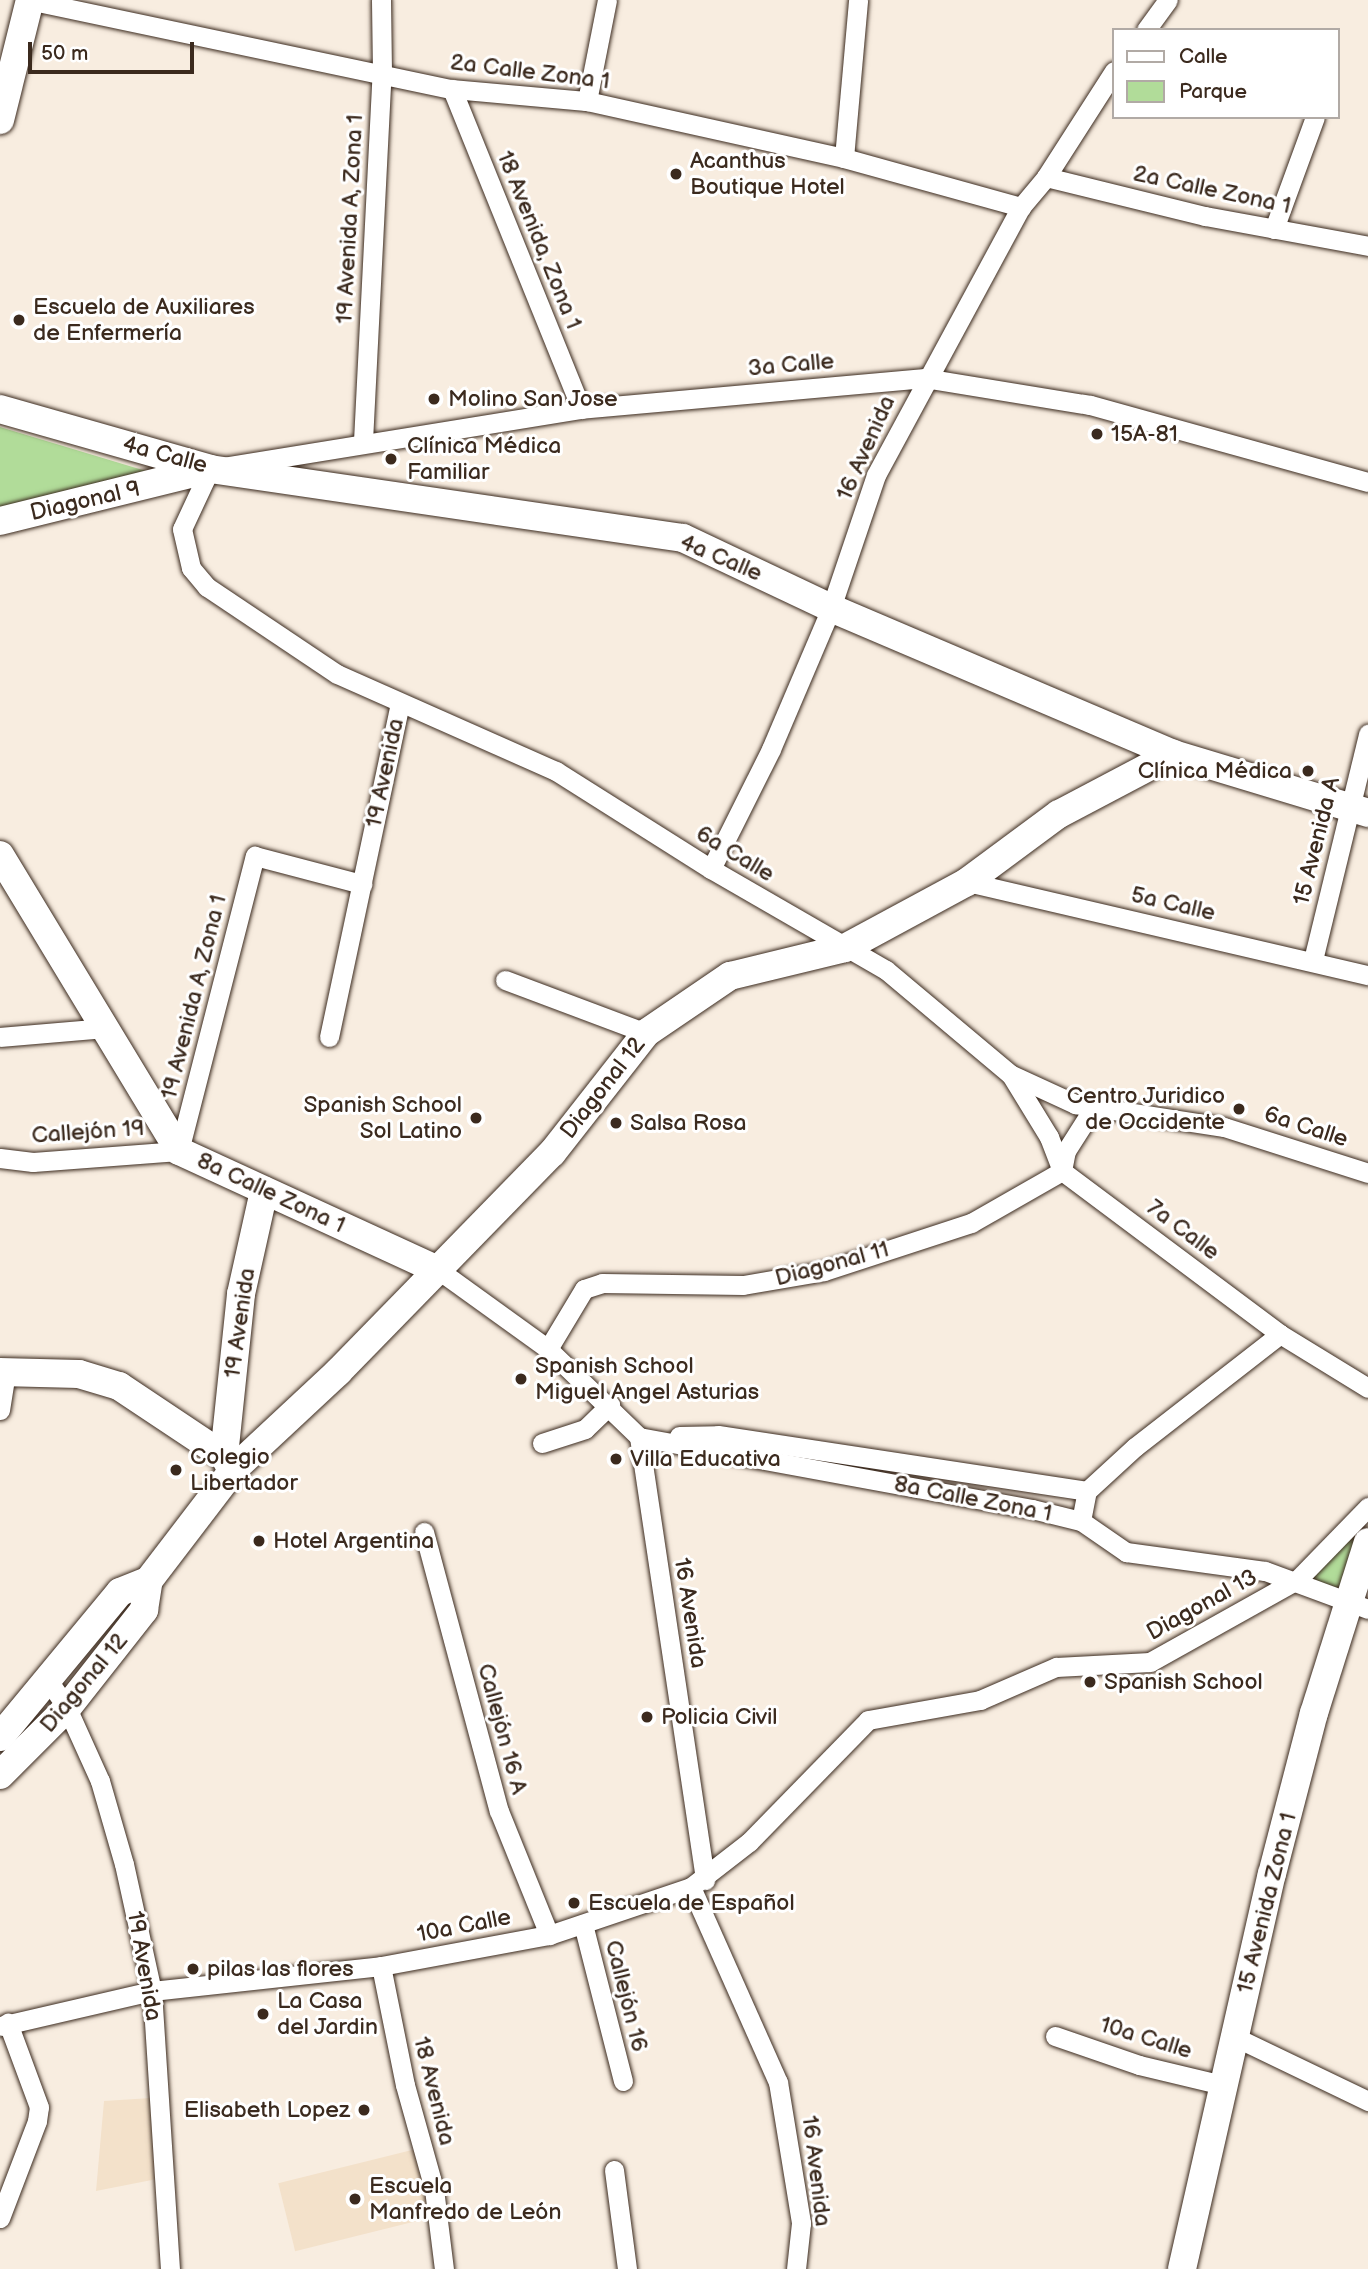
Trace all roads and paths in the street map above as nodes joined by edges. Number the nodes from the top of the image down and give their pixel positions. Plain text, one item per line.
1 (381, 0) edge
2 (607, 0) edge
3 (858, 0) edge
4 (1168, 0) edge
5 (29, 1) edge
6 (1147, 28) edge
7 (382, 72) junction
8 (1112, 74) edge
9 (452, 89) junction
10 (587, 101) junction
11 (0, 119) edge
12 (1314, 119) edge
13 (844, 158) junction
14 (1046, 177) junction
15 (1021, 208) junction
16 (1274, 229) junction
17 (1368, 246) edge
18 (925, 378) junction
19 (0, 409) edge
20 (581, 409) junction
21 (363, 441) junction
22 (210, 469) junction
23 (1368, 482) edge
24 (0, 521) edge
25 (831, 608) junction
26 (400, 703) junction
27 (1368, 734) edge
28 (1173, 754) junction
29 (1359, 811) edge
30 (0, 855) edge
31 (711, 870) junction
32 (967, 883) junction
33 (362, 884) junction
34 (845, 947) junction
35 (1313, 960) junction
36 (1368, 975) edge
37 (505, 980) dead end
38 (105, 1028) junction
39 (646, 1033) junction
40 (0, 1037) edge
41 (329, 1037) dead end
42 (1010, 1074) junction
43 (1094, 1107) junction
44 (179, 1151) junction
45 (0, 1158) edge
46 (1062, 1171) junction
47 (1368, 1173) edge
48 (264, 1191) junction
49 (440, 1271) junction
50 (1280, 1334) junction
51 (548, 1349) junction
52 (3, 1372) edge
53 (1368, 1388) edge
54 (610, 1405) junction
55 (0, 1410) edge
56 (639, 1437) junction
57 (542, 1443) dead end
58 (229, 1463) junction
59 (1087, 1491) junction
60 (1368, 1507) edge
61 (1081, 1521) junction
62 (424, 1531) dead end
63 (1368, 1542) edge
64 (149, 1580) junction
65 (1297, 1580) junction
66 (1358, 1605) edge
67 (47, 1679) junction
68 (67, 1708) junction
69 (868, 1720) joint
70 (0, 1737) edge
71 (0, 1775) edge
72 (698, 1884) junction
73 (583, 1924) junction
74 (549, 1935) junction
75 (381, 1966) junction
76 (152, 1991) junction
77 (4, 2024) edge
78 (1055, 2036) dead end
79 (1235, 2038) junction
80 (623, 2081) dead end
81 (1222, 2085) junction
82 (1368, 2101) edge
83 (614, 2170) dead end
84 (0, 2218) edge
85 (170, 2269) edge
86 (444, 2269) edge
87 (627, 2269) edge
88 (796, 2269) edge
89 (1182, 2269) edge

1 - 7 street, 19 Avenida A, Zona 1
2 - 10 street
3 - 13 street
4 - 6 street
5 - 7 street, 2a Calle Zona 1
5 - 11 main road
7 - 9 street, 2a Calle Zona 1
7 - 21 street, 19 Avenida A, Zona 1
8 - 14 street, 16 Avenida
9 - 10 street, 2a Calle Zona 1
9 - 20 street, 18 Avenida, Zona 1
10 - 13 street, 2a Calle Zona 1
12 - 16 street
13 - 15 street, 2a Calle Zona 1
14 - 15 street, 16 Avenida
14 - 16 street, 2a Calle Zona 1
15 - 18 street, 16 Avenida
16 - 17 street, 2a Calle Zona 1
18 - 20 street, 3a Calle
18 - 23 street, 3a Calle
18 - 25 street, 16 Avenida
19 - 22 main road, 4a Calle
20 - 21 street, 3a Calle
21 - 22 street, 3a Calle
22 - 24 main road, Diagonal 9
22 - 25 main road, 4a Calle
22 - 26 street, 6a Calle
25 - 28 main road, 4a Calle
25 - 31 street, 16 Avenida
26 - 31 street, 6a Calle
26 - 33 street, 19 Avenida
27 - 29 street, 15 Avenida A
28 - 29 main road, 4a Calle
28 - 32 main road, Diagonal 12
29 - 35 street, 15 Avenida A
30 - 38 main road, 8a Calle Zona 1
31 - 34 street, 6a Calle
32 - 34 main road, Diagonal 12
32 - 35 street, 5a Calle
33 - 41 street, 19 Avenida
33 - 44 street, 19 Avenida A, Zona 1
34 - 39 main road, Diagonal 12
34 - 42 street, 6a Calle
35 - 36 street, 5a Calle
37 - 39 street
38 - 40 street
38 - 44 main road, 8a Calle Zona 1
39 - 49 main road, Diagonal 12
42 - 43 street, 6a Calle
42 - 46 street
43 - 46 street
43 - 47 street, 6a Calle
44 - 45 street, Callejón 19
44 - 48 main road, 8a Calle Zona 1
46 - 50 street, 7a Calle
46 - 51 street, Diagonal 11
48 - 49 main road, 8a Calle Zona 1
48 - 58 main road, 19 Avenida
49 - 51 street, 8a Calle Zona 1
49 - 58 main road, Diagonal 12
50 - 53 street, 7a Calle
50 - 59 street
51 - 54 street, 8a Calle Zona 1
52 - 55 street
52 - 58 main road
54 - 56 street, 8a Calle Zona 1
54 - 57 street
56 - 59 street, 8a Calle Zona 1
56 - 61 street, 8a Calle Zona 1
56 - 72 street, 16 Avenida
58 - 64 main road, Diagonal 12
59 - 61 street
60 - 65 street, Diagonal 13
61 - 65 street, 8a Calle Zona 1
62 - 74 street, Callejón 16 A
63 - 66 main road, 15 Avenida Zona 1
64 - 67 main road, Diagonal 12
64 - 68 main road, Diagonal 12
65 - 66 street, 8a Calle Zona 1
65 - 69 street, Diagonal 13
66 - 79 main road, 15 Avenida Zona 1
67 - 68 street, 19 Avenida
67 - 70 main road, Diagonal 12
68 - 71 main road, Diagonal 12
68 - 76 street, 19 Avenida
69 - 72 street, 10a Calle
72 - 73 street, 10a Calle
72 - 88 street, 16 Avenida
73 - 74 street, 10a Calle
73 - 80 street, Callejón 16
74 - 75 street, 10a Calle
75 - 76 street, 10a Calle
75 - 86 street, 18 Avenida
76 - 77 street, 10a Calle
76 - 85 street, 19 Avenida
77 - 84 street
78 - 81 street, 10a Calle
79 - 81 main road, 15 Avenida Zona 1
79 - 82 street
81 - 89 main road, 15 Avenida Zona 1
83 - 87 street

